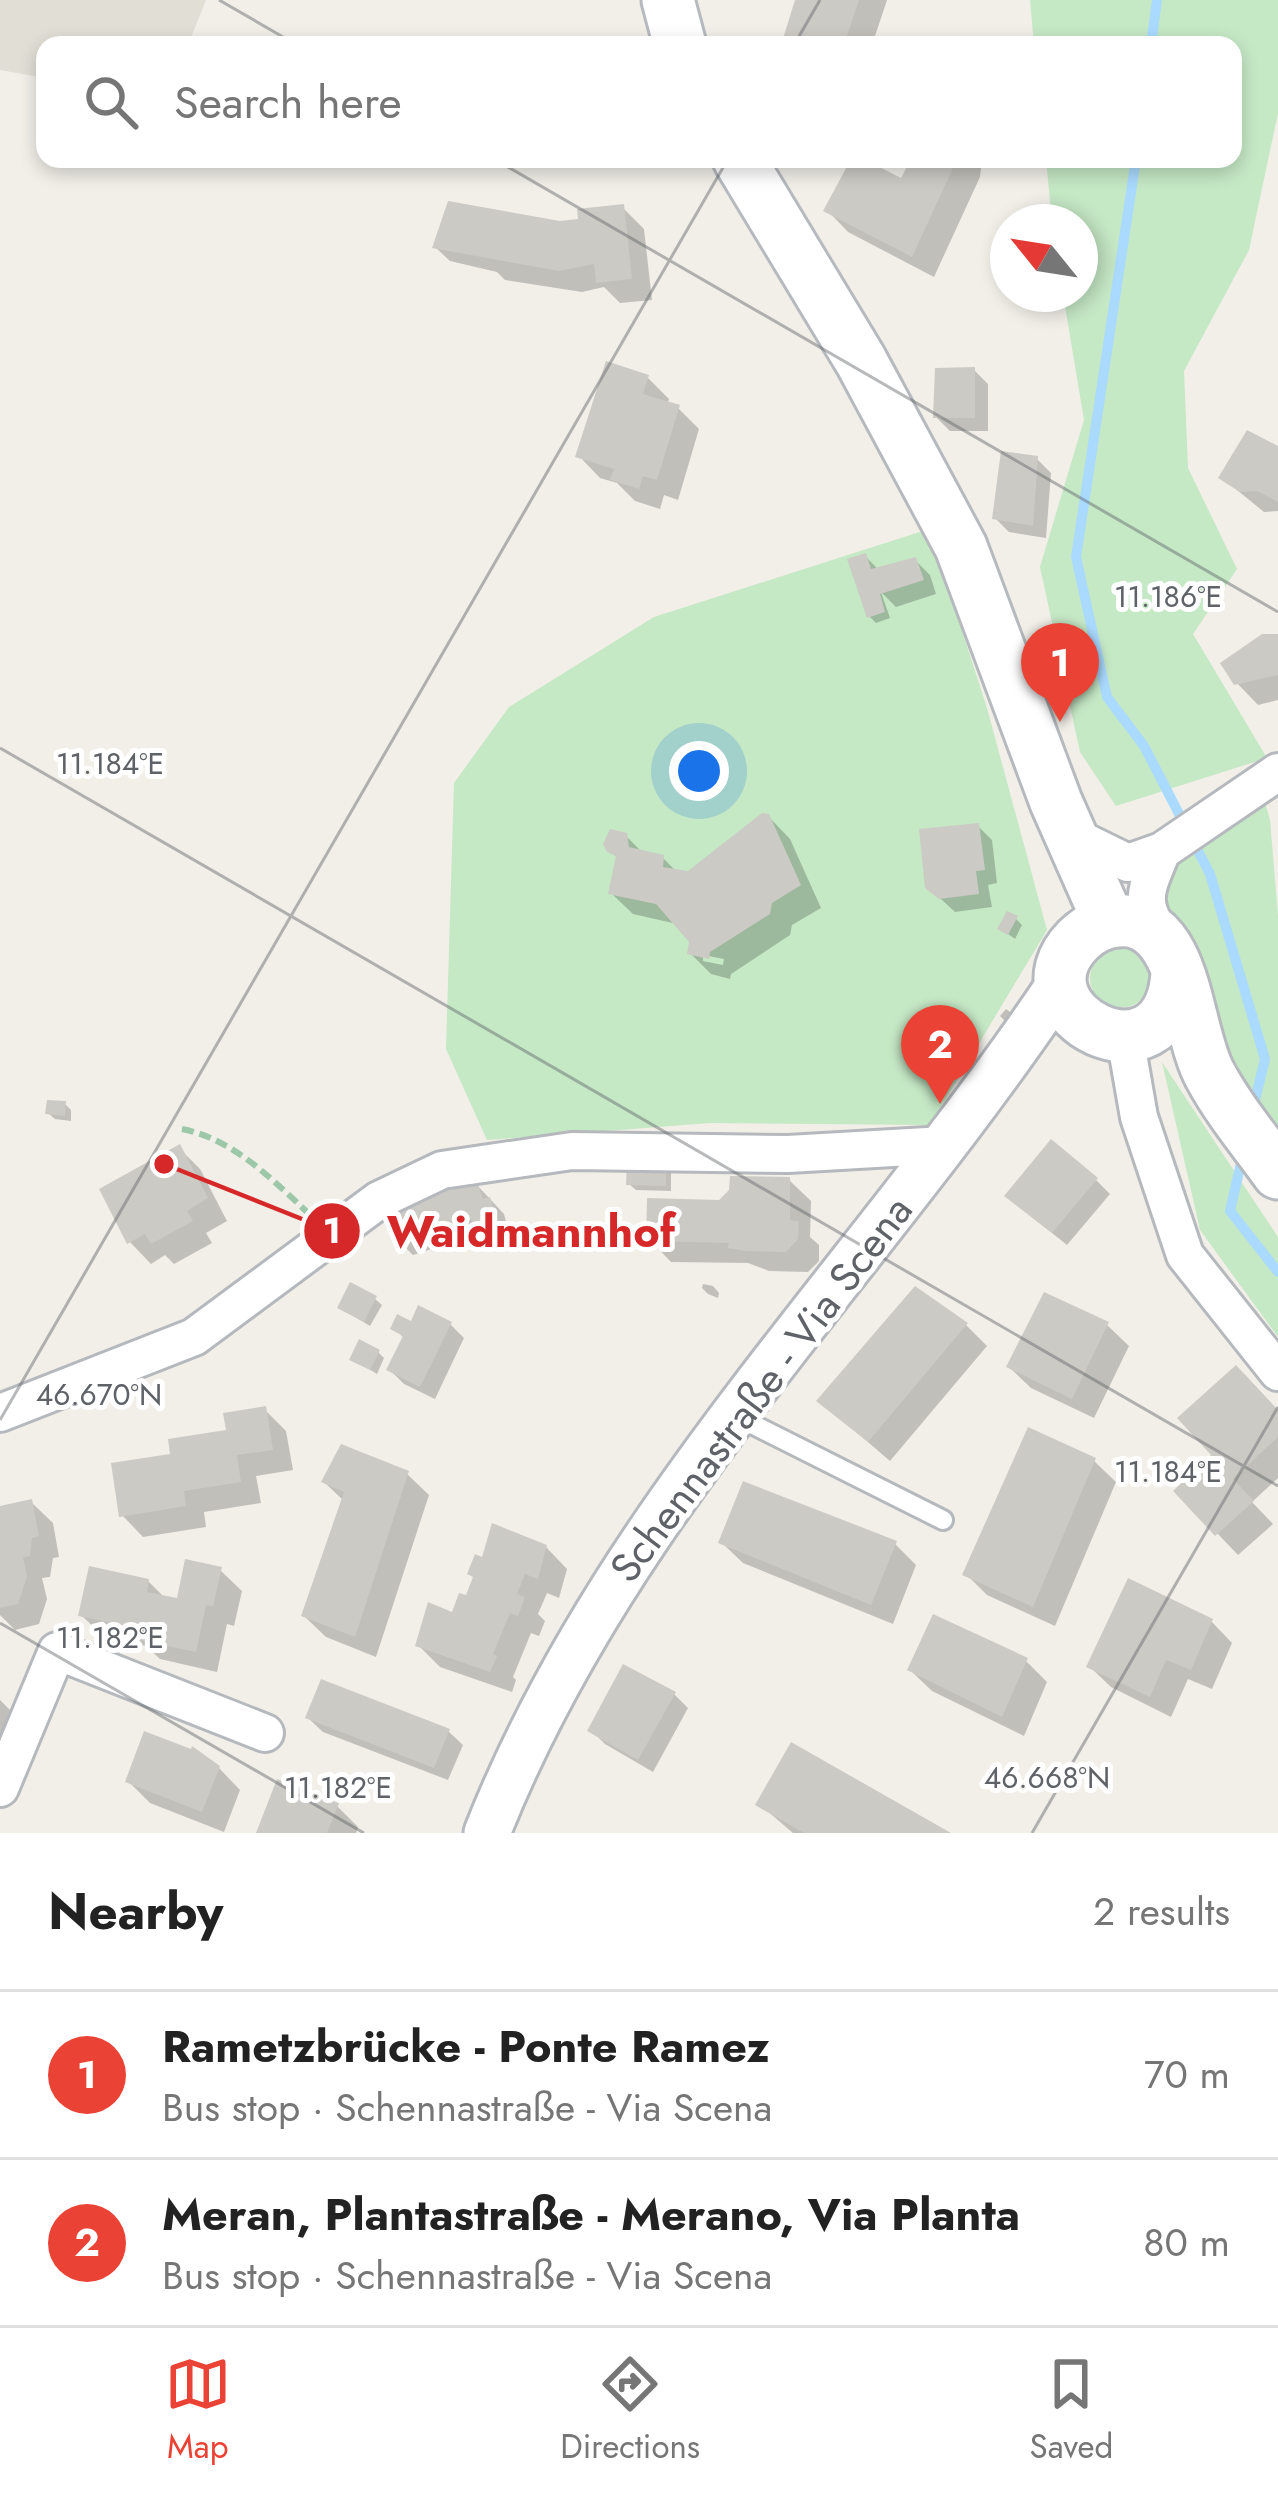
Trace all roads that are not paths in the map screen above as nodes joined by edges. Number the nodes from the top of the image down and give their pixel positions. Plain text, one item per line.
1 (668, 0) edge
2 (678, 36) edge
3 (745, 168) edge
4 (1269, 777) edge
5 (1066, 819) junction
6 (1145, 856) junction
7 (1081, 950) junction
8 (1170, 958) junction
9 (1122, 1034) junction
10 (1213, 1080) junction
11 (992, 1087) junction
12 (945, 1145) junction
13 (1278, 1172) edge
14 (1278, 1372) edge
15 (0, 1413) edge
16 (734, 1415) junction
17 (943, 1520) dead end
18 (265, 1733) dead end
19 (0, 1788) edge
20 (487, 1833) edge

1 - 2 main road
3 - 5 main road
4 - 6 street
5 - 6 street
5 - 7 main road
6 - 7 street
6 - 8 street
7 - 8 main road
7 - 9 main road
7 - 11 street, Schennastraße - Via Scena
8 - 9 main road
8 - 10 main road
9 - 10 main road
9 - 11 street, Schennastraße - Via Scena
9 - 14 street
10 - 13 main road
11 - 12 street, Schennastraße - Via Scena
12 - 15 street
12 - 16 street, Schennastraße - Via Scena
16 - 17 lane
16 - 20 street, Schennastraße - Via Scena
18 - 19 street

